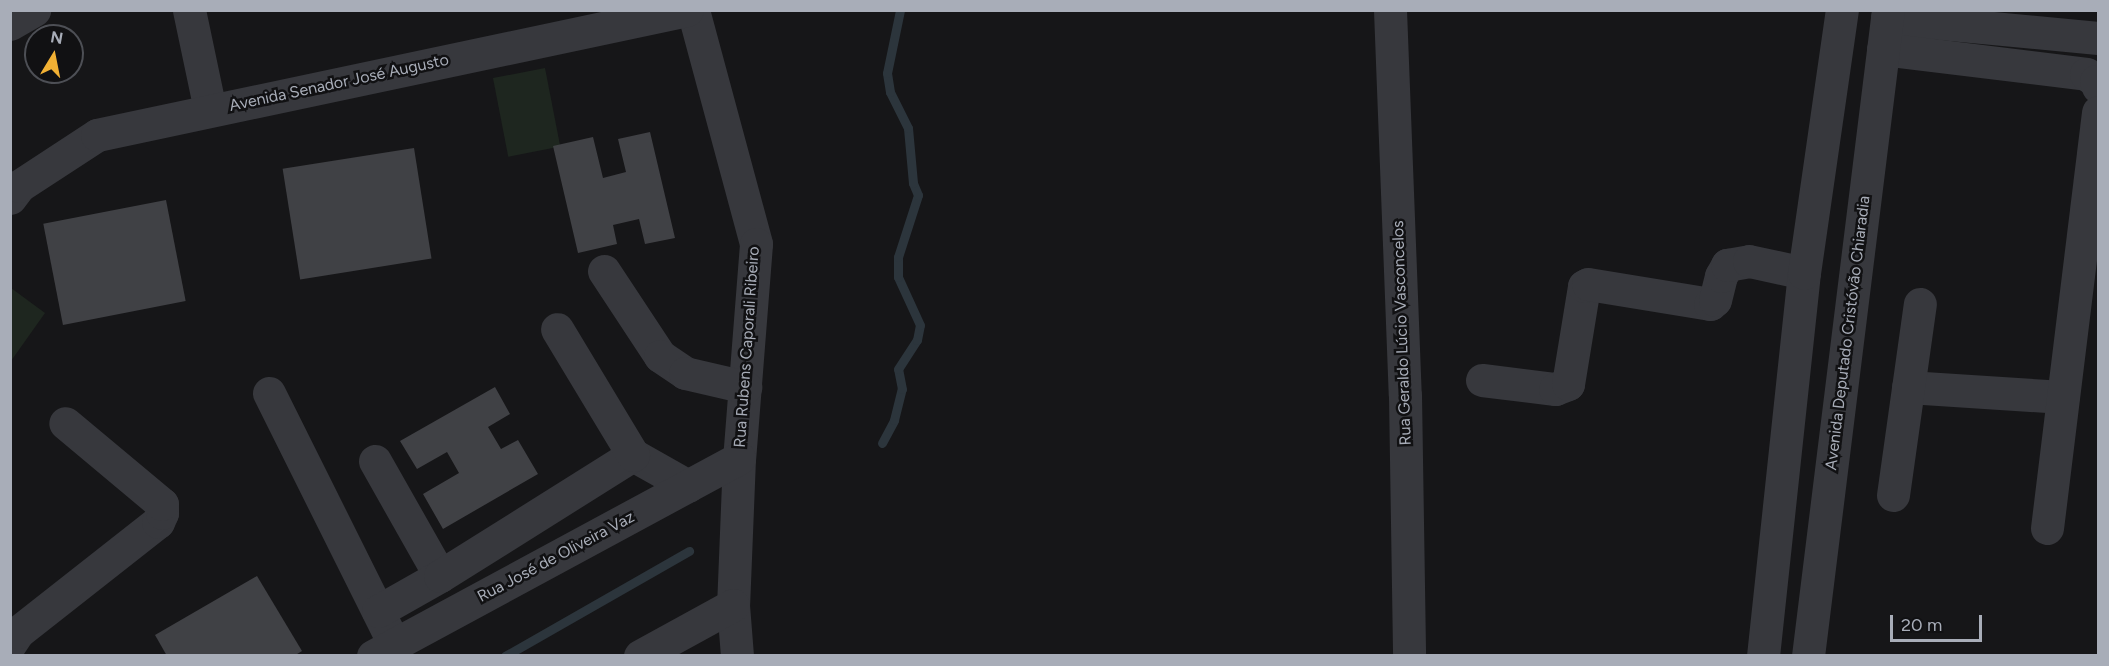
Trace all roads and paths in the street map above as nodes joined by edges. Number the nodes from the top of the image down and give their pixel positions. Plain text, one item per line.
1 (34, 10) edge
2 (189, 10) edge
3 (687, 10) edge
4 (693, 10) edge
5 (1390, 10) edge
6 (1842, 10) edge
7 (10, 24) edge
8 (1894, 24) edge
9 (2098, 38) edge
10 (2098, 87) edge
11 (210, 110) junction
12 (2098, 112) edge
13 (10, 198) edge
14 (604, 271) dead end
15 (1804, 273) junction
16 (1920, 304) dead end
17 (557, 328) dead end
18 (1482, 380) dead end
19 (745, 387) junction
20 (1908, 387) junction
21 (269, 393) dead end
22 (2063, 397) junction
23 (65, 423) dead end
24 (633, 455) junction
25 (739, 458) junction
26 (375, 461) dead end
27 (688, 486) junction
28 (1893, 495) dead end
29 (2047, 528) dead end
30 (440, 576) junction
31 (733, 605) junction
32 (378, 611) junction
33 (10, 644) edge
34 (383, 650) edge
35 (640, 656) edge
36 (737, 656) edge
37 (1408, 656) edge
38 (1762, 656) edge
39 (1808, 656) edge

1 - 7 street
2 - 11 street
3 - 11 street, Avenida Senador José Augusto
4 - 19 street, Rua Rubens Caporali Ribeiro
5 - 37 street, Rua Geraldo Lúcio Vasconcelos
6 - 15 street
8 - 9 street
8 - 10 street
8 - 39 street, Avenida Deputado Cristóvão Chiaradia
11 - 13 street, Avenida Senador José Augusto
12 - 22 street
14 - 19 street
15 - 18 street
15 - 38 street
16 - 20 street
17 - 24 street
19 - 25 street, Rua Rubens Caporali Ribeiro
20 - 22 street
20 - 28 street
21 - 32 street
22 - 29 street
23 - 33 street
24 - 27 street
24 - 30 street
25 - 27 street, Rua José de Oliveira Vaz
25 - 31 street, Rua Rubens Caporali Ribeiro
26 - 30 street
27 - 34 street, Rua José de Oliveira Vaz
30 - 32 street
31 - 35 street
31 - 36 street, Rua Rubens Caporali Ribeiro
32 - 34 street

